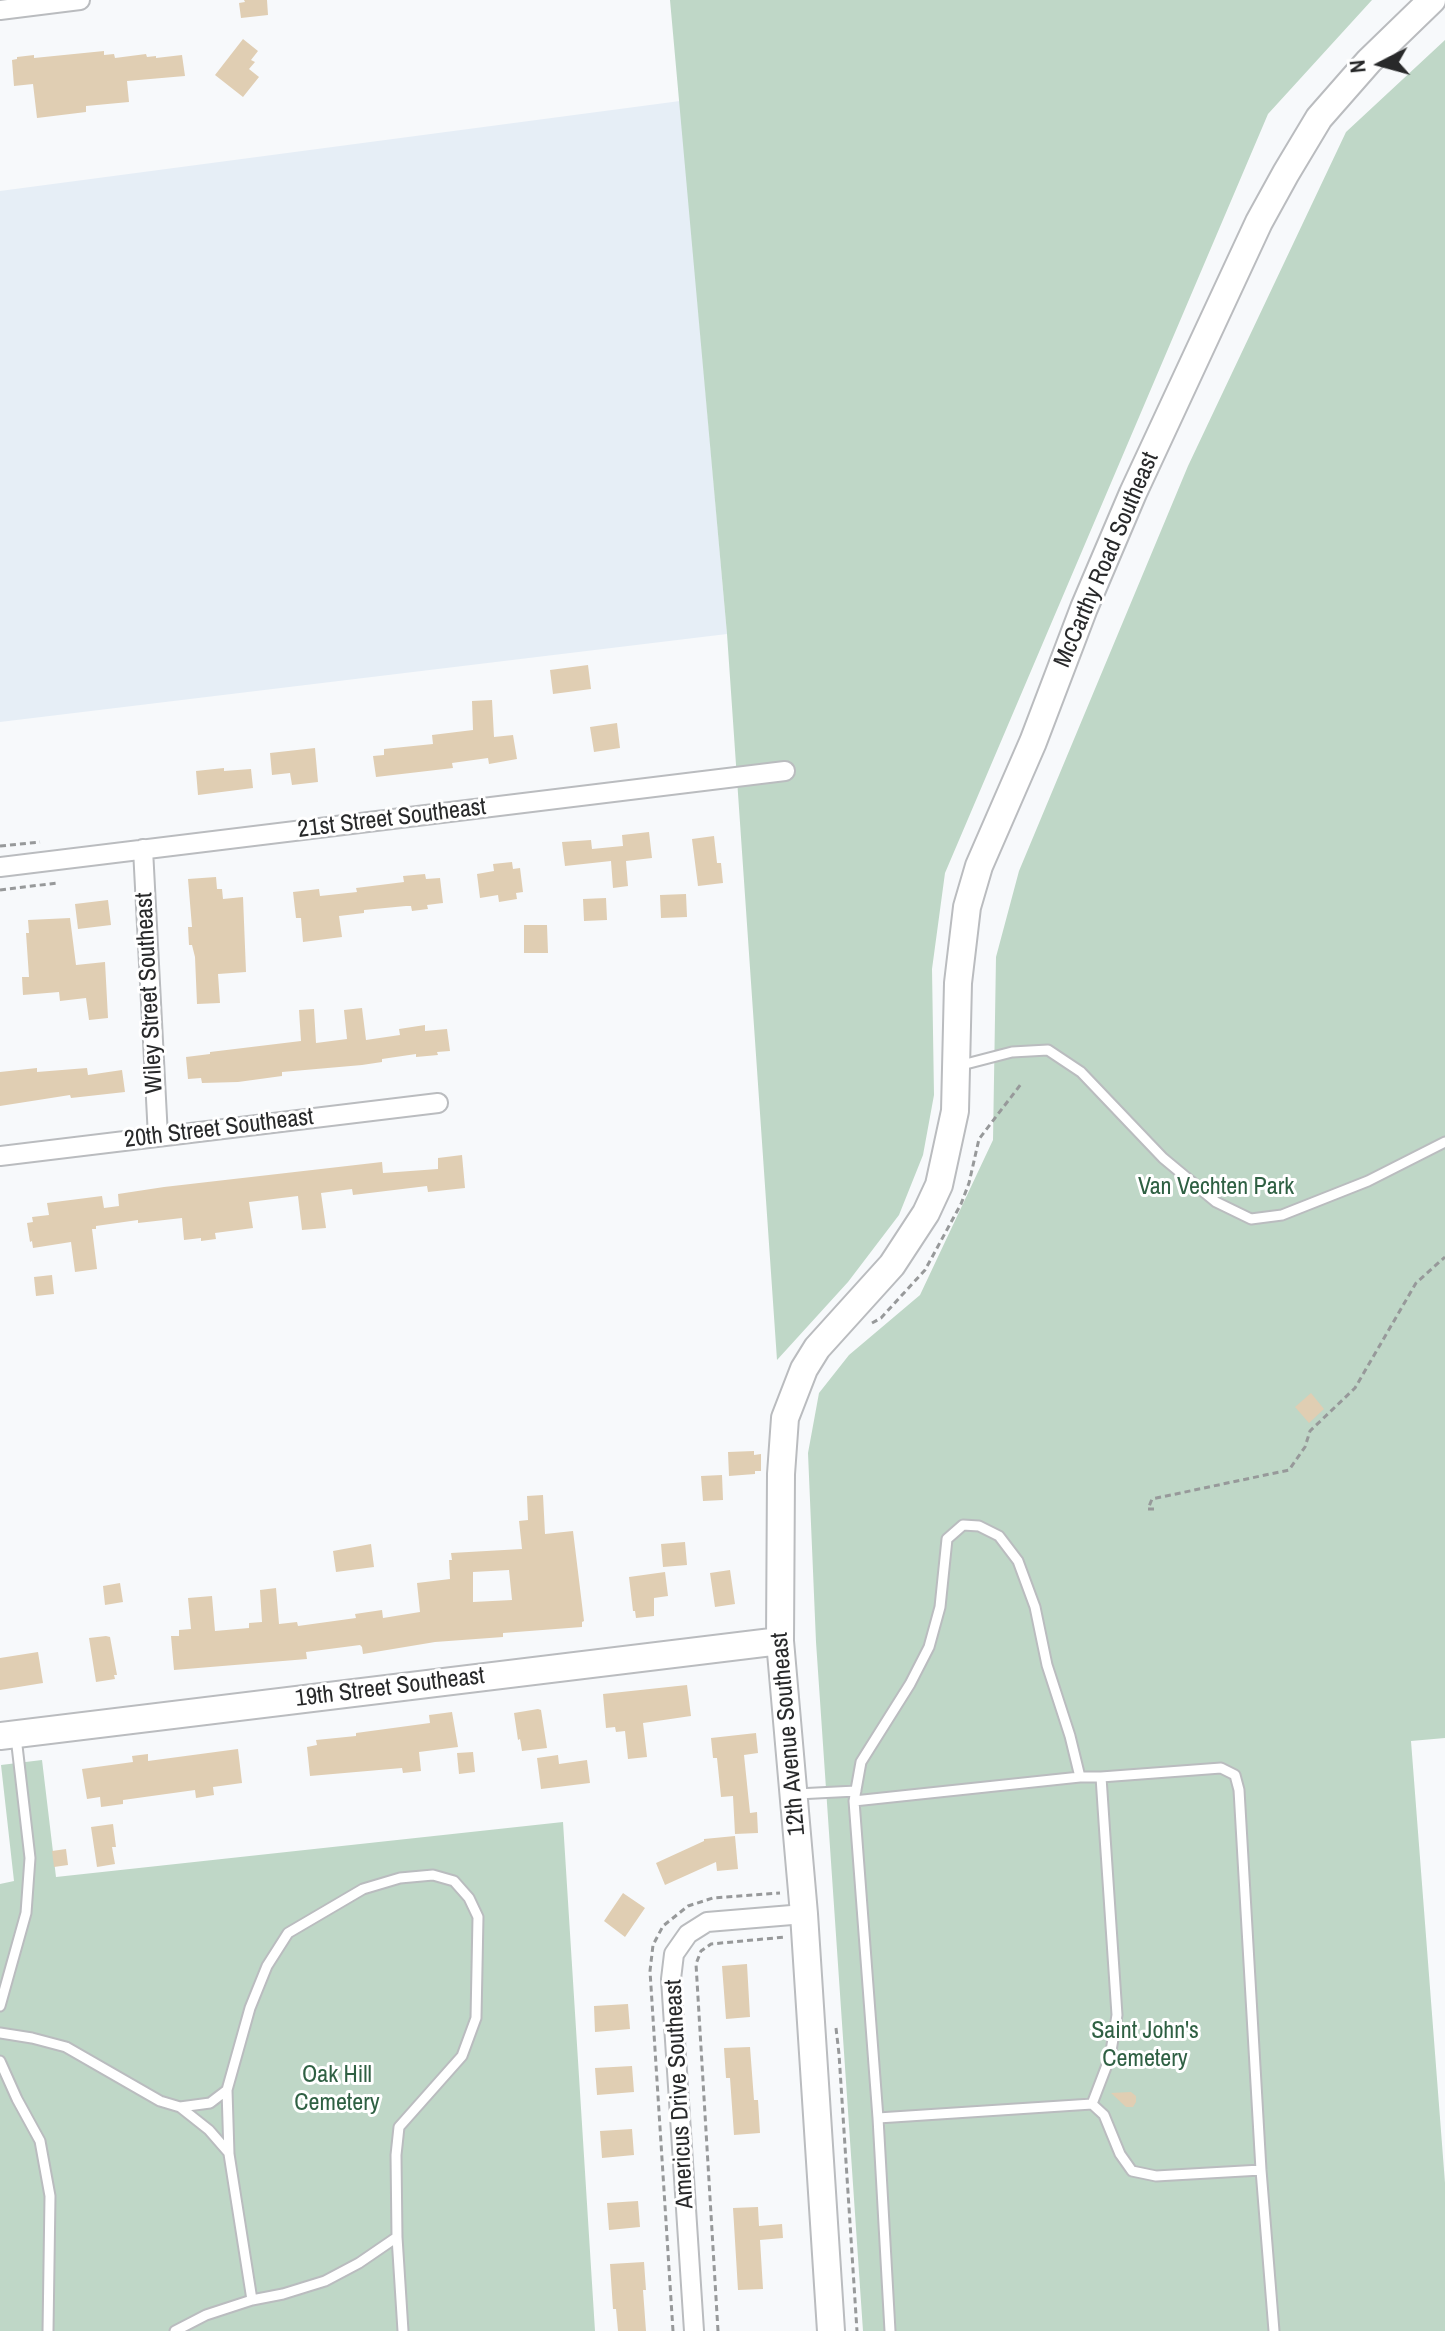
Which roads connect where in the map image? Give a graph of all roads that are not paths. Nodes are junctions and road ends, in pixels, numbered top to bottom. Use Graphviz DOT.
graph roads {
  1 [pos="80,0"];
  2 [pos="1432,0"];
  3 [pos="0,10"];
  4 [pos="785,771"];
  5 [pos="143,849"];
  6 [pos="0,867"];
  7 [pos="958,1066"];
  8 [pos="438,1103"];
  9 [pos="158,1137"];
  10 [pos="1445,1142"];
  11 [pos="0,1156"];
  12 [pos="939,1185"];
  13 [pos="780,1641"];
  14 [pos="8,1735"];
  15 [pos="1080,1777"];
  16 [pos="1101,1777"];
  17 [pos="793,1795"];
  18 [pos="855,1796"];
  19 [pos="804,1914"];
  20 [pos="0,2006"];
  21 [pos="0,2033"];
  22 [pos="0,2061"];
  23 [pos="227,2090"];
  24 [pos="1092,2104"];
  25 [pos="180,2107"];
  26 [pos="878,2118"];
  27 [pos="229,2154"];
  28 [pos="1261,2170"];
  29 [pos="397,2237"];
  30 [pos="252,2300"];
  31 [pos="48,2331"];
  32 [pos="175,2331"];
  33 [pos="403,2331"];
  34 [pos="694,2331"];
  35 [pos="831,2331"];
  36 [pos="890,2331"];
  37 [pos="1274,2331"];
  1 -- 3 [label="street"];
  2 -- 7 [label="street, McCarthy Road Southeast"];
  4 -- 5 [label="street, 21st Street Southeast"];
  5 -- 6 [label="street, 21st Street Southeast"];
  5 -- 9 [label="street, Wiley Street Southeast"];
  7 -- 10 [label="lane"];
  7 -- 12 [label="street, McCarthy Road Southeast"];
  8 -- 9 [label="street, 20th Street Southeast"];
  9 -- 11 [label="street, 20th Street Southeast"];
  12 -- 13 [label="street, 12th Avenue Southeast"];
  13 -- 14 [label="street, 19th Street Southeast"];
  13 -- 17 [label="street, 12th Avenue Southeast"];
  14 -- 20 [label="lane"];
  15 -- 16 [label="lane"];
  15 -- 18 [label="lane"];
  15 -- 18 [label="lane"];
  16 -- 24 [label="lane"];
  16 -- 28 [label="lane"];
  17 -- 18 [label="lane"];
  17 -- 19 [label="street, 12th Avenue Southeast"];
  18 -- 26 [label="lane"];
  19 -- 34 [label="street, Americus Drive Southeast"];
  19 -- 35 [label="street, 12th Avenue Southeast"];
  21 -- 25 [label="lane"];
  22 -- 31 [label="lane"];
  23 -- 25 [label="lane"];
  23 -- 27 [label="lane"];
  23 -- 29 [label="lane"];
  24 -- 26 [label="lane"];
  24 -- 28 [label="lane"];
  25 -- 27 [label="lane"];
  26 -- 36 [label="lane"];
  27 -- 30 [label="lane"];
  28 -- 37 [label="lane"];
  29 -- 30 [label="lane"];
  29 -- 33 [label="lane"];
  30 -- 32 [label="lane"];
}
